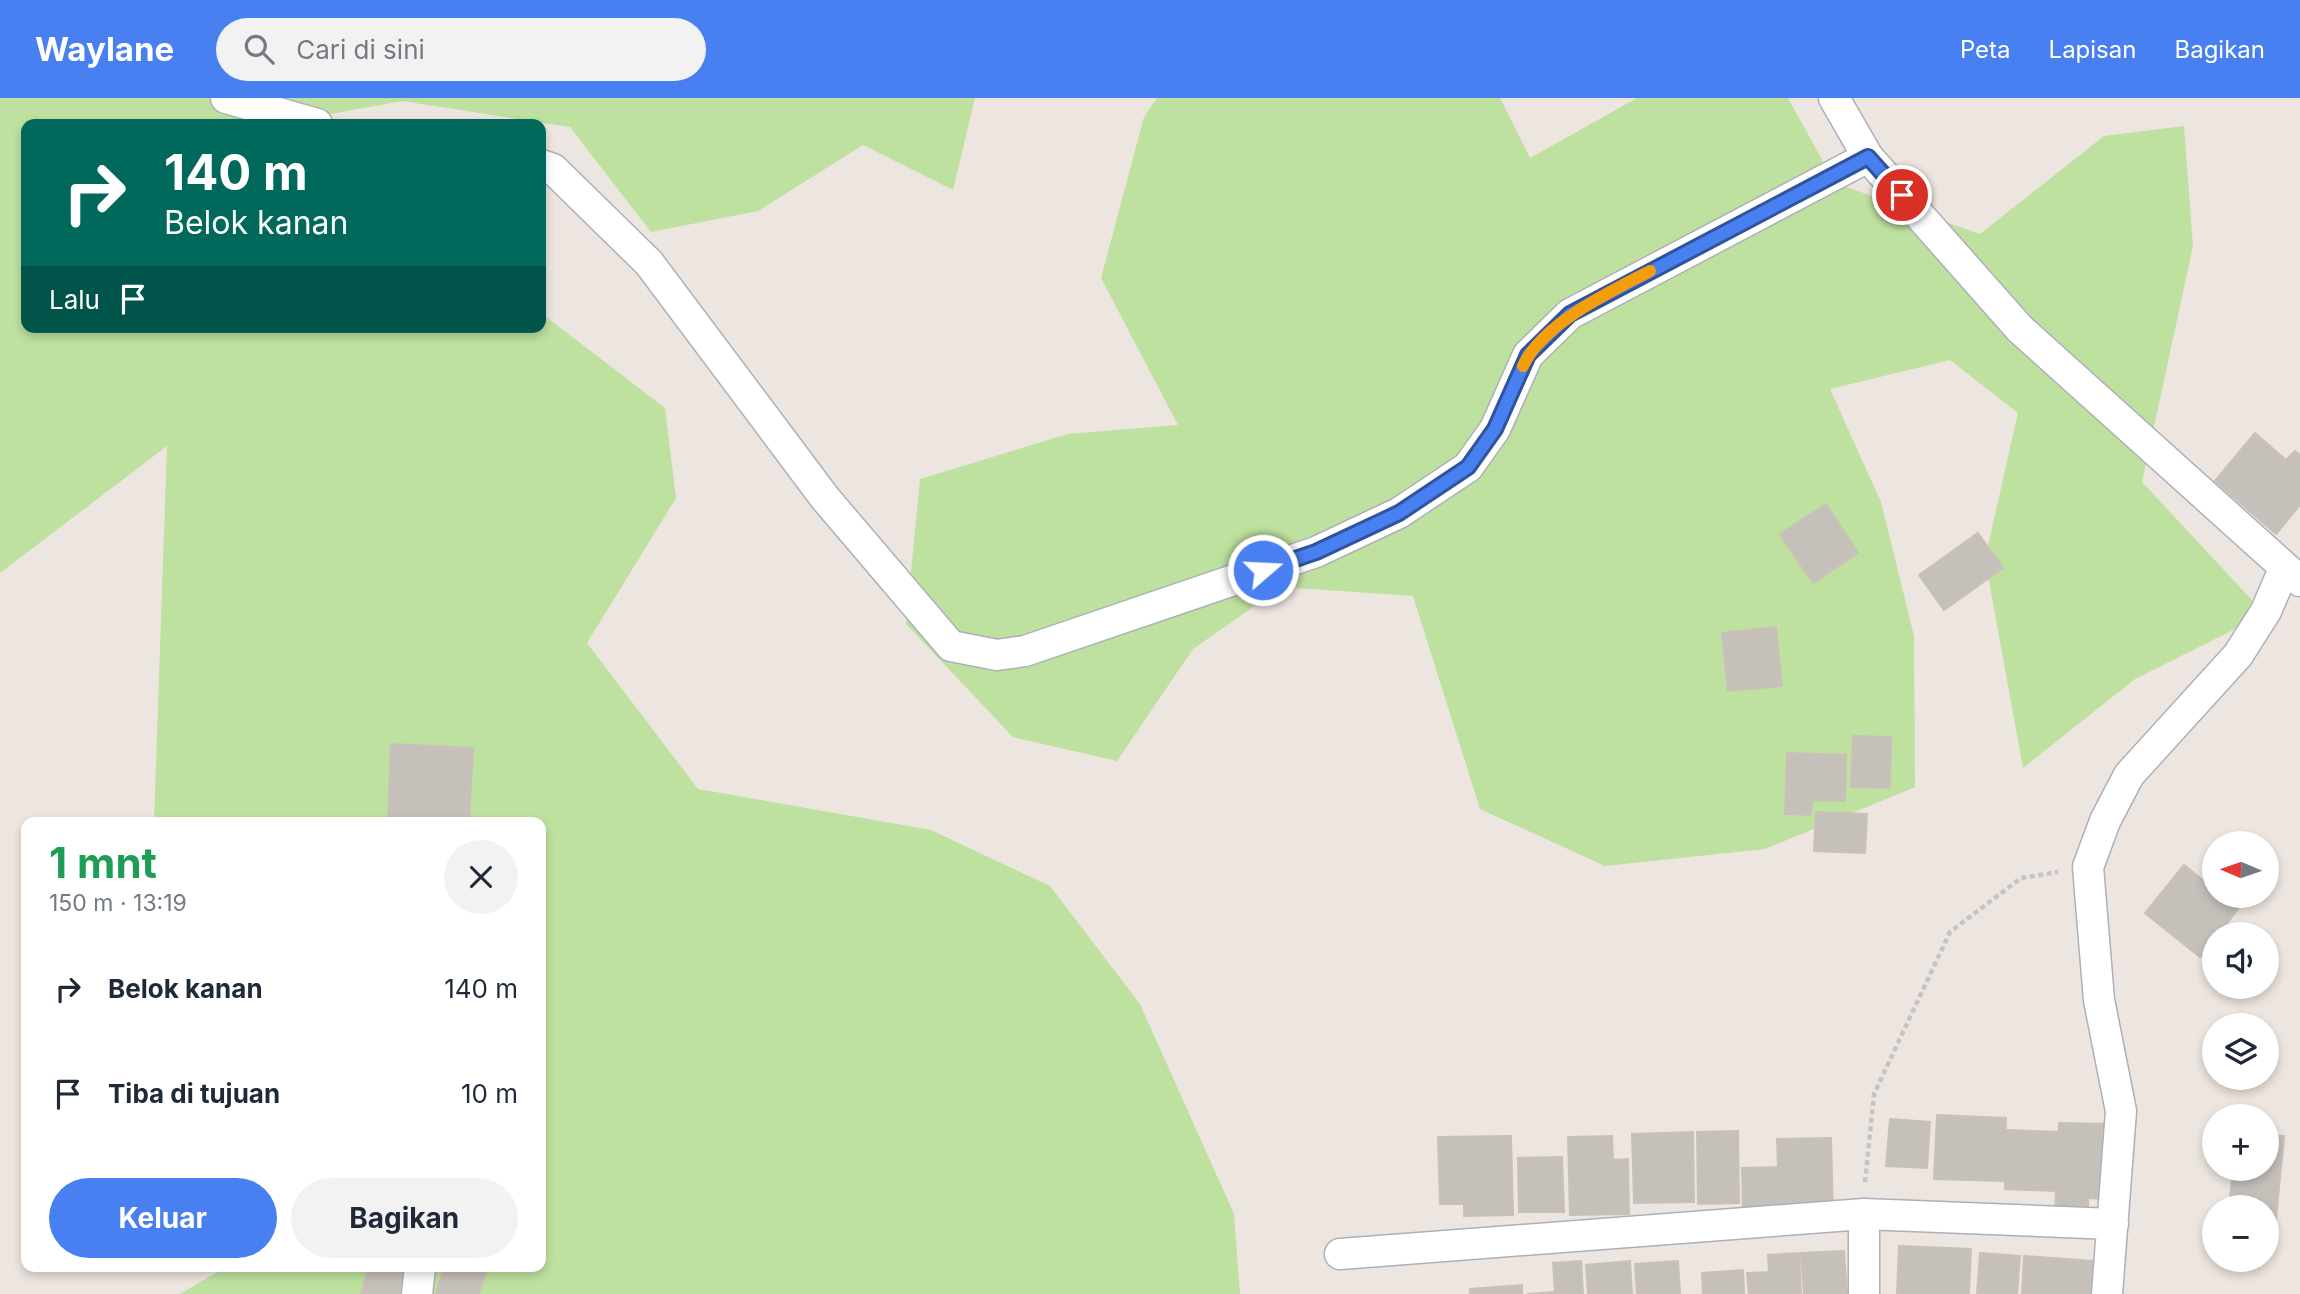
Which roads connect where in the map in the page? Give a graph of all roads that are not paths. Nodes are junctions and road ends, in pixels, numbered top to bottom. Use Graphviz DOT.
graph roads {
  1 [pos="226,98"];
  2 [pos="1834,98"];
  3 [pos="300,119"];
  4 [pos="1868,157"];
  5 [pos="546,167"];
  6 [pos="2292,575"];
  7 [pos="1864,1214"];
  8 [pos="2113,1224"];
  9 [pos="1340,1254"];
  10 [pos="419,1272"];
  11 [pos="417,1294"];
  12 [pos="1864,1294"];
  13 [pos="2107,1294"];
  1 -- 3 [label="street"];
  2 -- 4 [label="street"];
  4 -- 5 [label="street"];
  4 -- 6 [label="street"];
  6 -- 8 [label="street"];
  7 -- 8 [label="street"];
  7 -- 9 [label="street"];
  7 -- 12 [label="street"];
  8 -- 13 [label="street"];
  10 -- 11 [label="street"];
}
